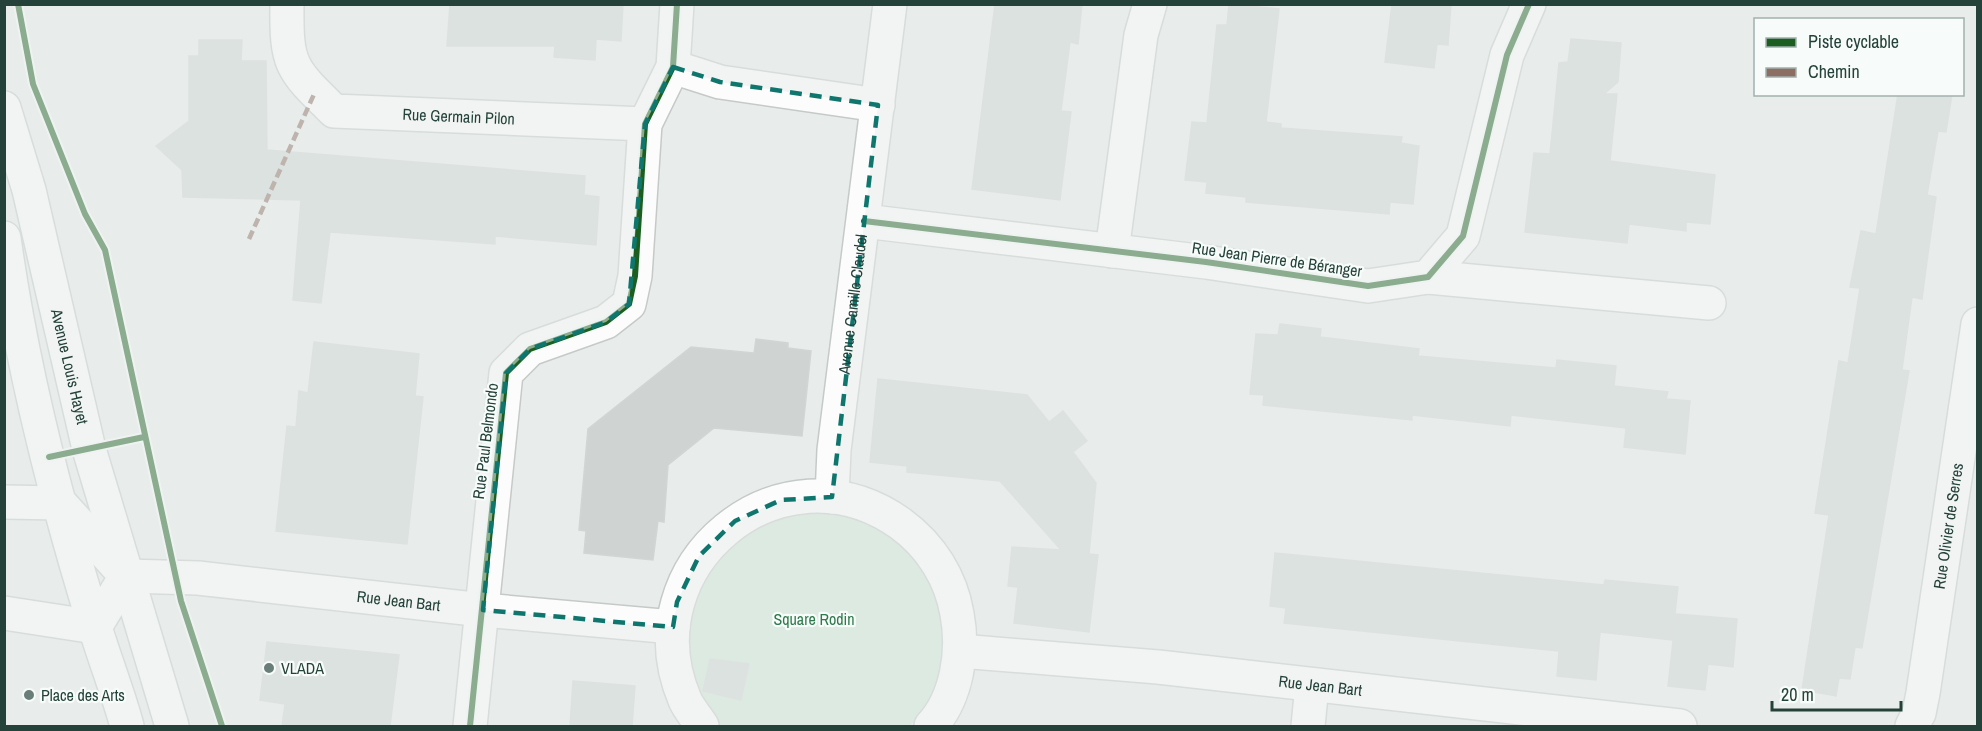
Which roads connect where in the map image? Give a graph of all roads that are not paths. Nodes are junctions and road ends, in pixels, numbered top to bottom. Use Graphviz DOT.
graph roads {
  1 [pos="286,4"];
  2 [pos="677,4"];
  3 [pos="890,4"];
  4 [pos="1150,4"];
  5 [pos="1529,4"];
  6 [pos="673,67"];
  7 [pos="878,105"];
  8 [pos="4,108"];
  9 [pos="645,124"];
  10 [pos="864,221"];
  11 [pos="4,238"];
  12 [pos="1112,251"];
  13 [pos="1428,277"];
  14 [pos="1709,303"];
  15 [pos="1977,324"];
  16 [pos="832,497"];
  17 [pos="4,502"];
  18 [pos="60,503"];
  19 [pos="126,576"];
  20 [pos="483,610"];
  21 [pos="4,613"];
  22 [pos="95,627"];
  23 [pos="673,627"];
  24 [pos="960,651"];
  25 [pos="1312,685"];
  26 [pos="127,726"];
  27 [pos="172,726"];
  28 [pos="470,726"];
  29 [pos="702,726"];
  30 [pos="931,726"];
  31 [pos="1308,726"];
  32 [pos="1680,726"];
  33 [pos="1912,726"];
  1 -- 9 [label="street, Rue Germain Pilon"];
  2 -- 6 [label="street"];
  3 -- 7 [label="street, Avenue Camille Claudel"];
  4 -- 12 [label="street"];
  5 -- 13 [label="street"];
  6 -- 7 [label="street"];
  6 -- 9 [label="street"];
  7 -- 10 [label="street, Avenue Camille Claudel"];
  8 -- 19 [label="street, Avenue Louis Hayet"];
  9 -- 20 [label="street, Rue Paul Belmondo"];
  10 -- 12 [label="street, Rue Jean Pierre de Béranger"];
  10 -- 16 [label="street, Avenue Camille Claudel"];
  11 -- 18 [label="street"];
  12 -- 13 [label="street, Rue Jean Pierre de Béranger"];
  13 -- 14 [label="street, Rue Jean Pierre de Béranger"];
  15 -- 33 [label="street, Rue Olivier de Serres"];
  16 -- 23 [label="street"];
  16 -- 24 [label="street"];
  17 -- 18 [label="street"];
  18 -- 19 [label="street"];
  18 -- 22 [label="street"];
  19 -- 20 [label="street, Rue Jean Bart"];
  19 -- 22 [label="street"];
  19 -- 27 [label="street, Avenue Louis Hayet"];
  20 -- 23 [label="street, Rue Jean Bart"];
  20 -- 28 [label="street, Rue Paul Belmondo"];
  21 -- 22 [label="street"];
  22 -- 26 [label="street"];
  23 -- 29 [label="street"];
  24 -- 25 [label="street, Rue Jean Bart"];
  24 -- 30 [label="street"];
  25 -- 31 [label="street"];
  25 -- 32 [label="street, Rue Jean Bart"];
}
